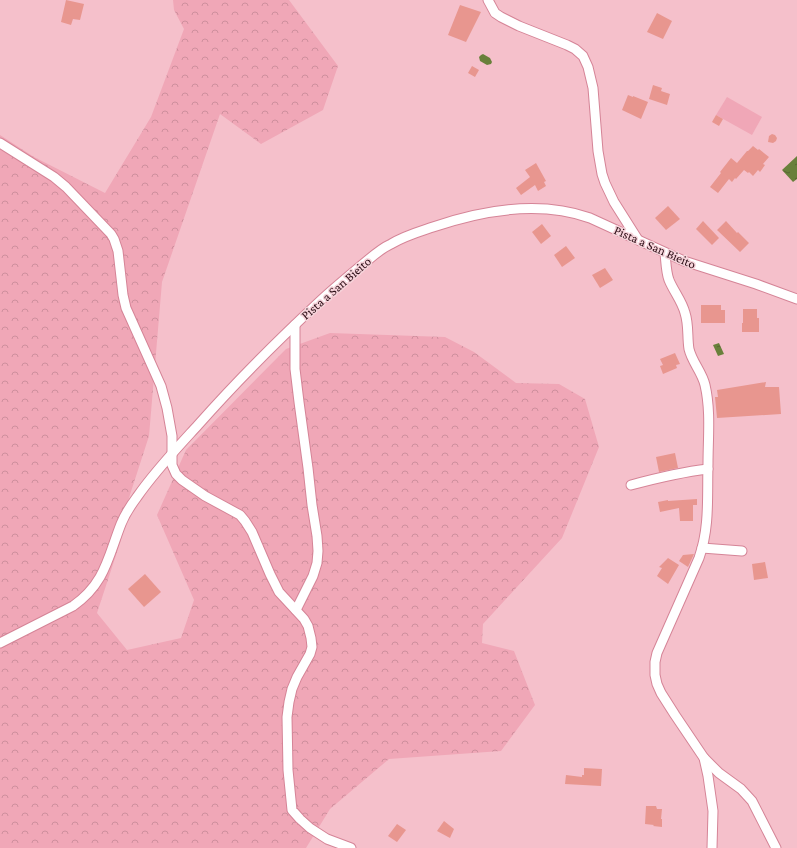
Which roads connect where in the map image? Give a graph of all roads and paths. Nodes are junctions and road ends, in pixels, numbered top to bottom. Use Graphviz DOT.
graph roads {
  1 [pos="488,0"];
  2 [pos="0,143"];
  3 [pos="638,240"];
  4 [pos="665,253"];
  5 [pos="797,299"];
  6 [pos="295,325"];
  7 [pos="171,454"];
  8 [pos="708,469"];
  9 [pos="631,484"];
  10 [pos="702,548"];
  11 [pos="742,551"];
  12 [pos="296,610"];
  13 [pos="0,643"];
  14 [pos="704,758"];
  15 [pos="351,848"];
  16 [pos="712,848"];
  17 [pos="776,848"];
  1 -- 3 [label="street"];
  2 -- 7 [label="street"];
  3 -- 4 [label="street, Pista a San Bieito"];
  3 -- 6 [label="street, Pista a San Bieito"];
  4 -- 5 [label="street, Pista a San Bieito"];
  4 -- 8 [label="street"];
  6 -- 7 [label="street, Pista a San Bieito"];
  6 -- 12 [label="street"];
  7 -- 12 [label="street"];
  7 -- 13 [label="street, Pista a San Bieito"];
  8 -- 9 [label="street"];
  8 -- 10 [label="street"];
  10 -- 11 [label="street"];
  10 -- 14 [label="street"];
  12 -- 15 [label="street"];
  14 -- 16 [label="street"];
  14 -- 17 [label="street"];
}
